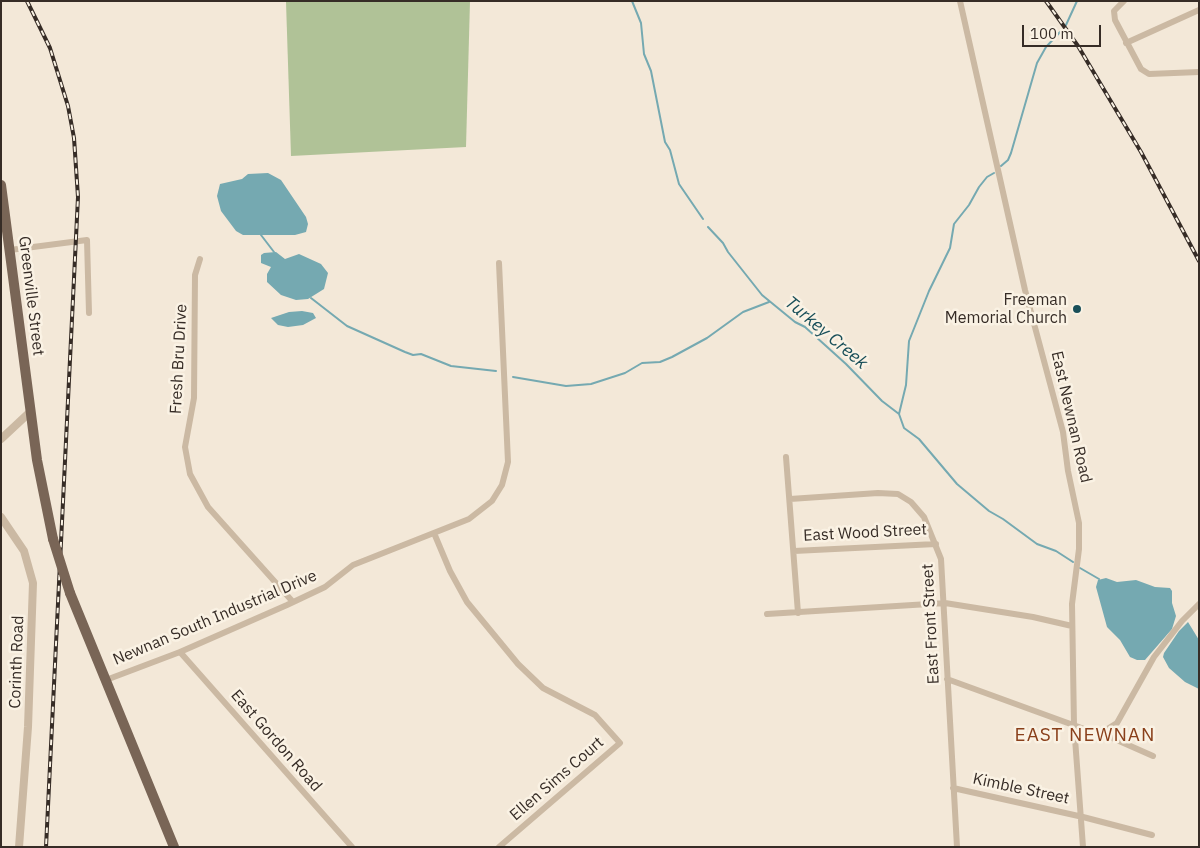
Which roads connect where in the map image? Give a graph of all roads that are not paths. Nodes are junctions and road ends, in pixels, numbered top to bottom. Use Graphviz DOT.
graph roads {
  1 [pos="960,1"];
  2 [pos="1124,1"];
  3 [pos="1199,10"];
  4 [pos="1126,43"];
  5 [pos="1199,72"];
  6 [pos="1,184"];
  7 [pos="10,250"];
  8 [pos="200,260"];
  9 [pos="499,263"];
  10 [pos="89,313"];
  11 [pos="30,412"];
  12 [pos="1,439"];
  13 [pos="786,457"];
  14 [pos="790,499"];
  15 [pos="1,517"];
  16 [pos="434,533"];
  17 [pos="936,544"];
  18 [pos="794,551"];
  19 [pos="293,602"];
  20 [pos="945,602"];
  21 [pos="1199,604"];
  22 [pos="798,613"];
  23 [pos="767,614"];
  24 [pos="1072,626"];
  25 [pos="180,652"];
  26 [pos="947,679"];
  27 [pos="106,680"];
  28 [pos="1074,725"];
  29 [pos="1101,732"];
  30 [pos="1153,756"];
  31 [pos="953,788"];
  32 [pos="1082,817"];
  33 [pos="1152,835"];
  34 [pos="19,847"];
  35 [pos="174,847"];
  36 [pos="352,847"];
  37 [pos="499,847"];
  38 [pos="957,847"];
  39 [pos="1083,847"];
  1 -- 24 [label="street, East Newnan Road"];
  2 -- 4 [label="street"];
  3 -- 4 [label="street"];
  4 -- 5 [label="street"];
  6 -- 7 [label="main road, Greenville Street"];
  7 -- 10 [label="street"];
  7 -- 11 [label="main road, Greenville Street"];
  8 -- 19 [label="street, Fresh Bru Drive"];
  9 -- 16 [label="street, Newnan South Industrial Drive"];
  11 -- 12 [label="street"];
  11 -- 27 [label="main road, Greenville Street, bridge"];
  13 -- 14 [label="street"];
  14 -- 17 [label="street, East Front Street"];
  14 -- 18 [label="street"];
  15 -- 34 [label="street, Corinth Road"];
  16 -- 19 [label="street, Newnan South Industrial Drive"];
  16 -- 37 [label="street, Ellen Sims Court"];
  17 -- 18 [label="street, East Wood Street"];
  17 -- 20 [label="street, East Front Street"];
  18 -- 22 [label="street"];
  19 -- 25 [label="street, Newnan South Industrial Drive"];
  20 -- 22 [label="street"];
  20 -- 24 [label="street"];
  20 -- 26 [label="street, East Front Street"];
  21 -- 29 [label="street"];
  22 -- 23 [label="street"];
  24 -- 28 [label="street, East Newnan Road"];
  25 -- 27 [label="street, Newnan South Industrial Drive"];
  25 -- 36 [label="street, East Gordon Road"];
  26 -- 28 [label="street"];
  26 -- 31 [label="street, East Front Street"];
  27 -- 35 [label="main road, Greenville Street"];
  28 -- 29 [label="street"];
  28 -- 32 [label="street, East Newnan Road"];
  29 -- 30 [label="street"];
  31 -- 32 [label="street, Kimble Street"];
  31 -- 38 [label="street, East Front Street"];
  32 -- 33 [label="street, Kimble Street"];
  32 -- 39 [label="street, East Newnan Road"];
}
